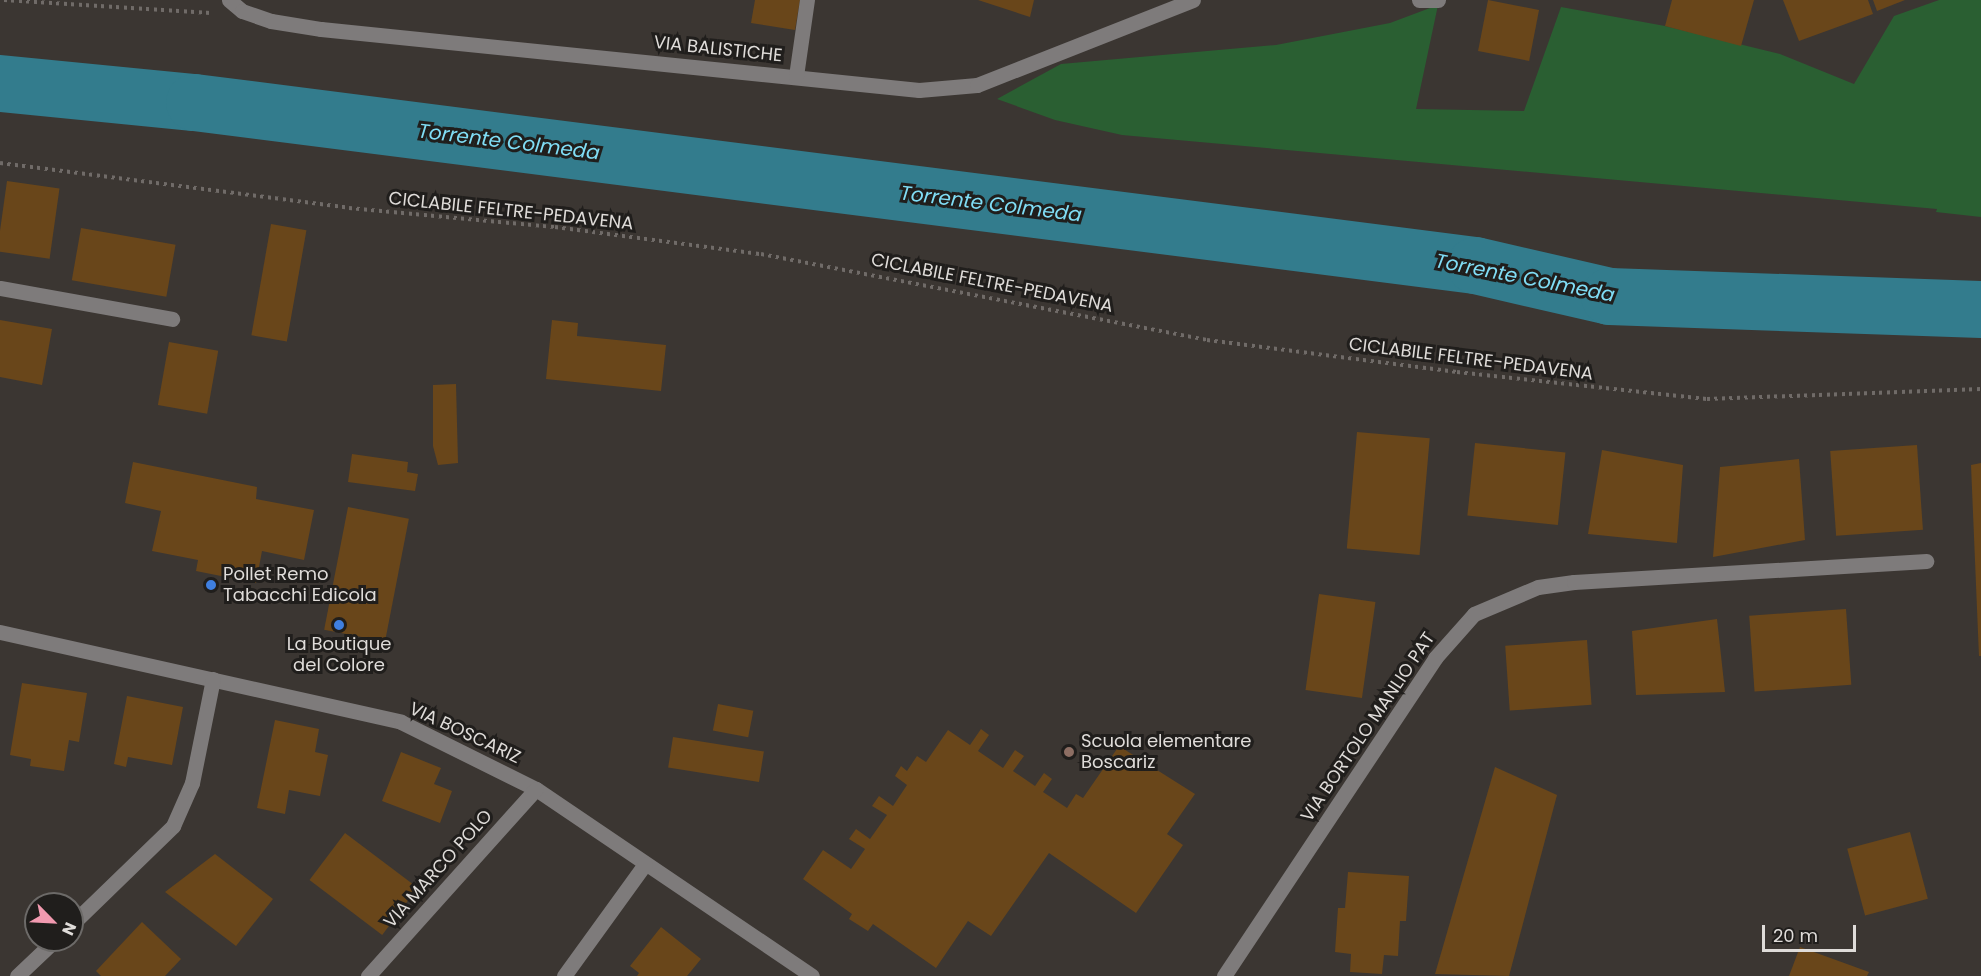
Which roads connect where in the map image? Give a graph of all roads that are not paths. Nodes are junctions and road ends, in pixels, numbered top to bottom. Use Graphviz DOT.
graph roads {
  1 [pos="229,0"];
  2 [pos="807,0"];
  3 [pos="1193,0"];
  4 [pos="1419,0"];
  5 [pos="1438,0"];
  6 [pos="796,76"];
  7 [pos="0,288"];
  8 [pos="172,319"];
  9 [pos="1926,561"];
  10 [pos="0,633"];
  11 [pos="213,679"];
  12 [pos="536,789"];
  13 [pos="645,864"];
  14 [pos="84,912"];
  15 [pos="42,952"];
  16 [pos="17,976"];
  17 [pos="368,976"];
  18 [pos="564,976"];
  19 [pos="812,976"];
  20 [pos="1224,976"];
  1 -- 6 [label="street, VIA BALISTICHE"];
  2 -- 6 [label="street"];
  3 -- 6 [label="street, VIA BALISTICHE"];
  4 -- 5 [label="street"];
  7 -- 8 [label="street"];
  9 -- 20 [label="street, VIA BORTOLO MANLIO PAT"];
  10 -- 11 [label="street, VIA BOSCARIZ"];
  11 -- 12 [label="street, VIA BOSCARIZ"];
  11 -- 14 [label="street"];
  12 -- 13 [label="street, VIA BOSCARIZ"];
  12 -- 17 [label="street, VIA MARCO POLO"];
  13 -- 18 [label="street"];
  13 -- 19 [label="street, VIA BOSCARIZ"];
  15 -- 16 [label="street"];
}
